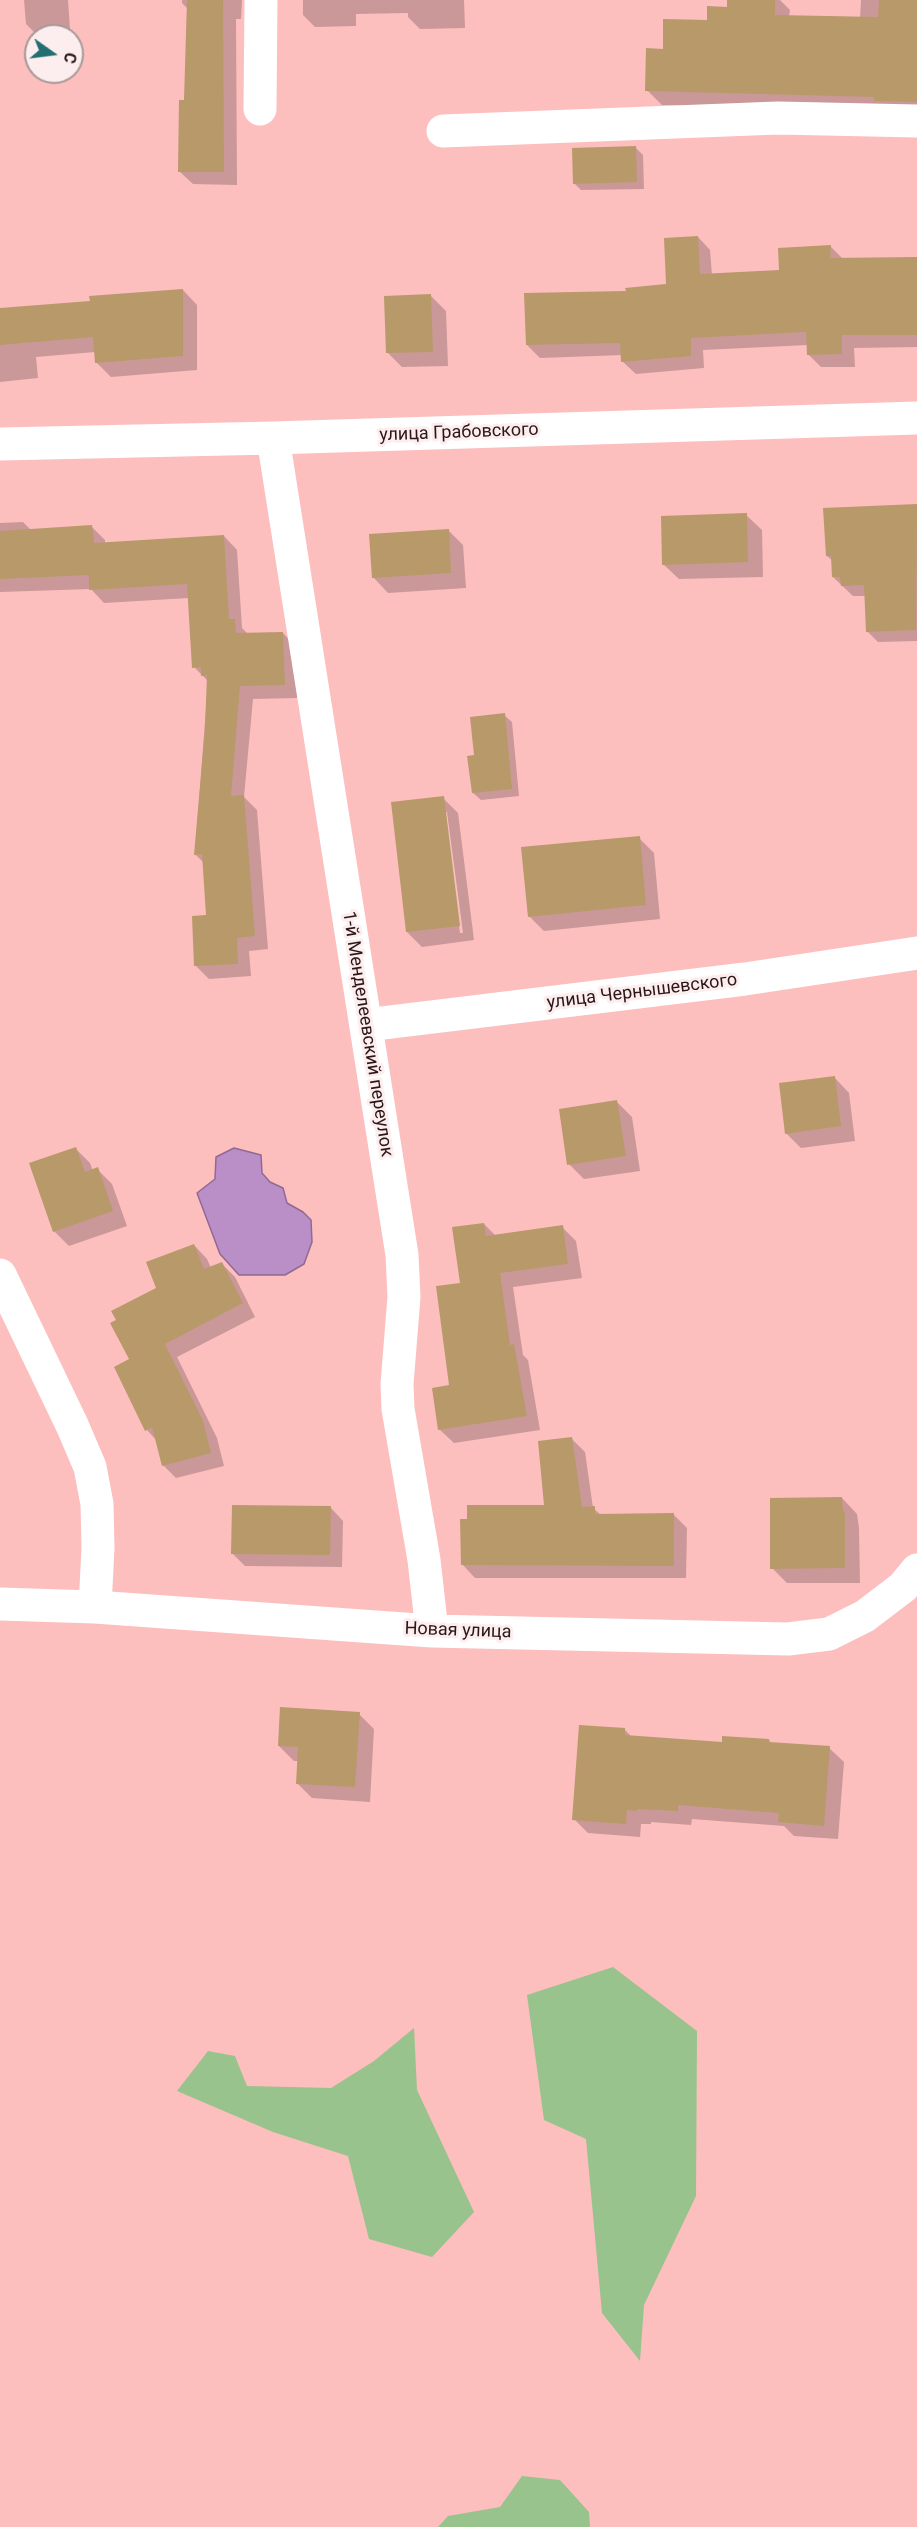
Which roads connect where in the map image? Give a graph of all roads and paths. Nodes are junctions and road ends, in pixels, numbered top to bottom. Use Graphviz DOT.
graph roads {
  1 [pos="261,0"];
  2 [pos="260,109"];
  3 [pos="917,121"];
  4 [pos="443,131"];
  5 [pos="917,418"];
  6 [pos="273,438"];
  7 [pos="0,444"];
  8 [pos="917,953"];
  9 [pos="366,1025"];
  10 [pos="0,1275"];
  11 [pos="910,1578"];
  12 [pos="0,1604"];
  13 [pos="95,1608"];
  14 [pos="432,1631"];
  1 -- 2 [label="street"];
  3 -- 4 [label="street"];
  5 -- 6 [label="street, улица Грабовского"];
  6 -- 7 [label="street, улица Грабовского"];
  6 -- 9 [label="street, 1-й Менделеевский переулок"];
  8 -- 9 [label="street, улица Чернышевского"];
  9 -- 14 [label="street, 1-й Менделеевский переулок"];
  10 -- 13 [label="street"];
  11 -- 14 [label="street, Новая улица"];
  12 -- 13 [label="street, Новая улица"];
  13 -- 14 [label="street, Новая улица"];
}
